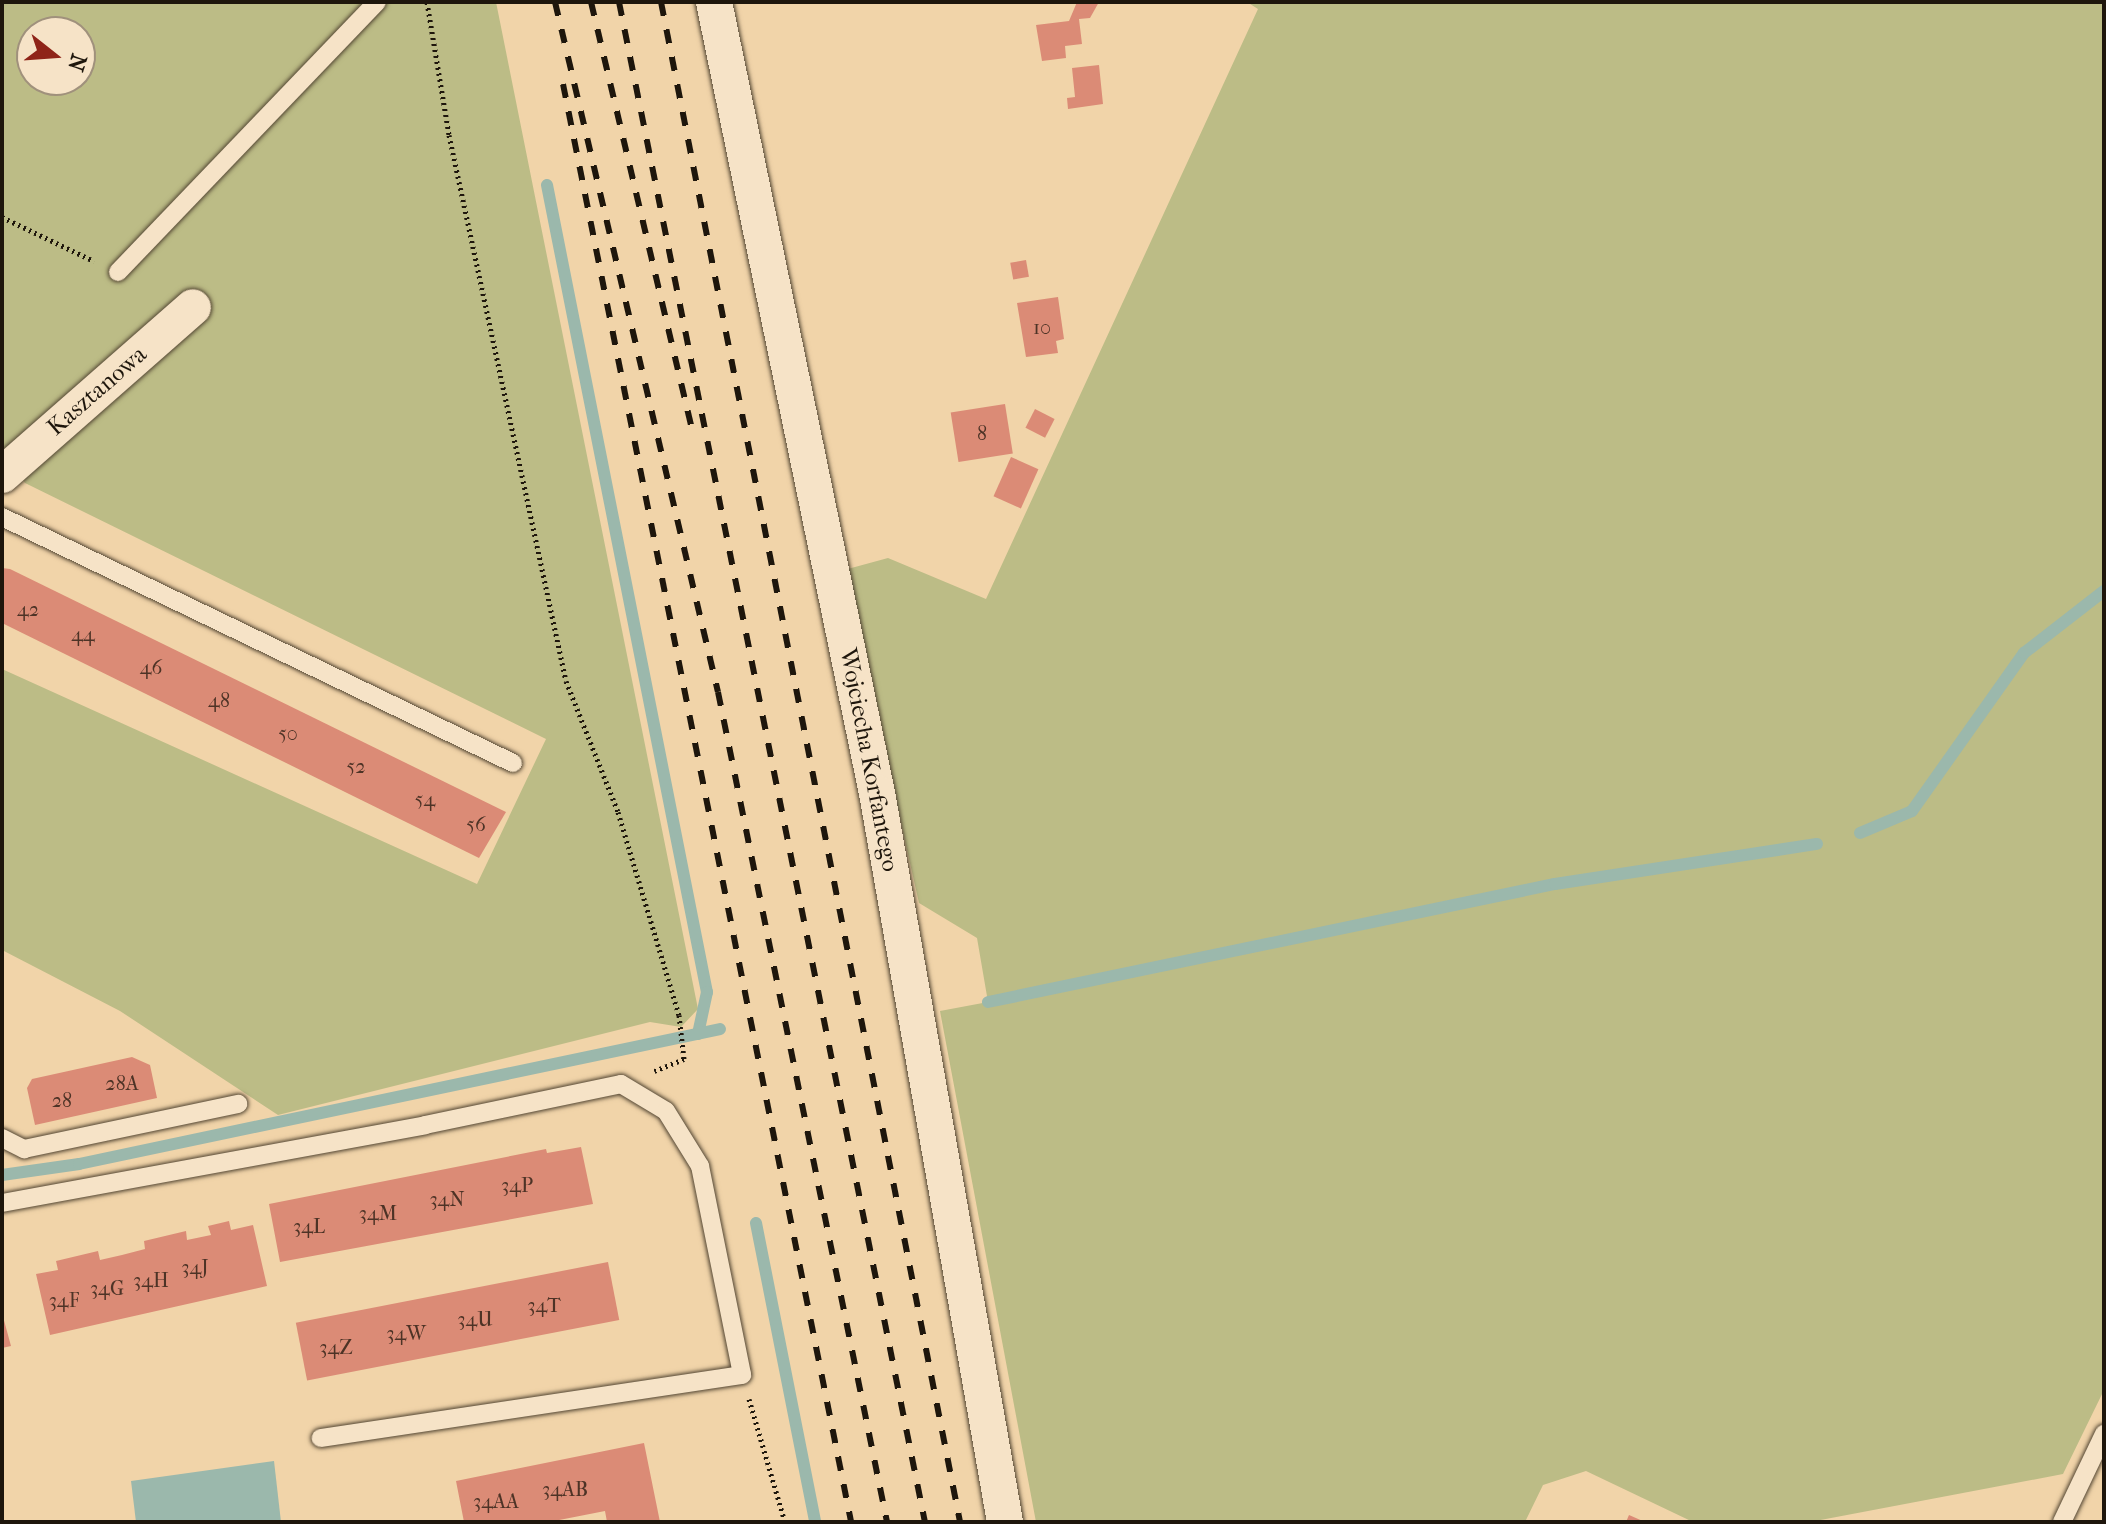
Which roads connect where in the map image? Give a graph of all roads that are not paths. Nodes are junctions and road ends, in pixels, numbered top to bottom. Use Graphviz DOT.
graph roads {
  1 [pos="377,2"];
  2 [pos="714,2"];
  3 [pos="118,272"];
  4 [pos="193,307"];
  5 [pos="2,475"];
  6 [pos="2,517"];
  7 [pos="513,763"];
  8 [pos="238,1104"];
  9 [pos="2,1138"];
  10 [pos="2,1203"];
  11 [pos="2104,1434"];
  12 [pos="321,1438"];
  13 [pos="1005,1522"];
  14 [pos="2062,1522"];
  1 -- 3 [label="lane"];
  2 -- 13 [label="street, Wojciecha Korfantego"];
  4 -- 5 [label="street, Kasztanowa"];
  6 -- 7 [label="lane"];
  8 -- 9 [label="lane"];
  10 -- 12 [label="lane"];
  11 -- 14 [label="lane"];
}
